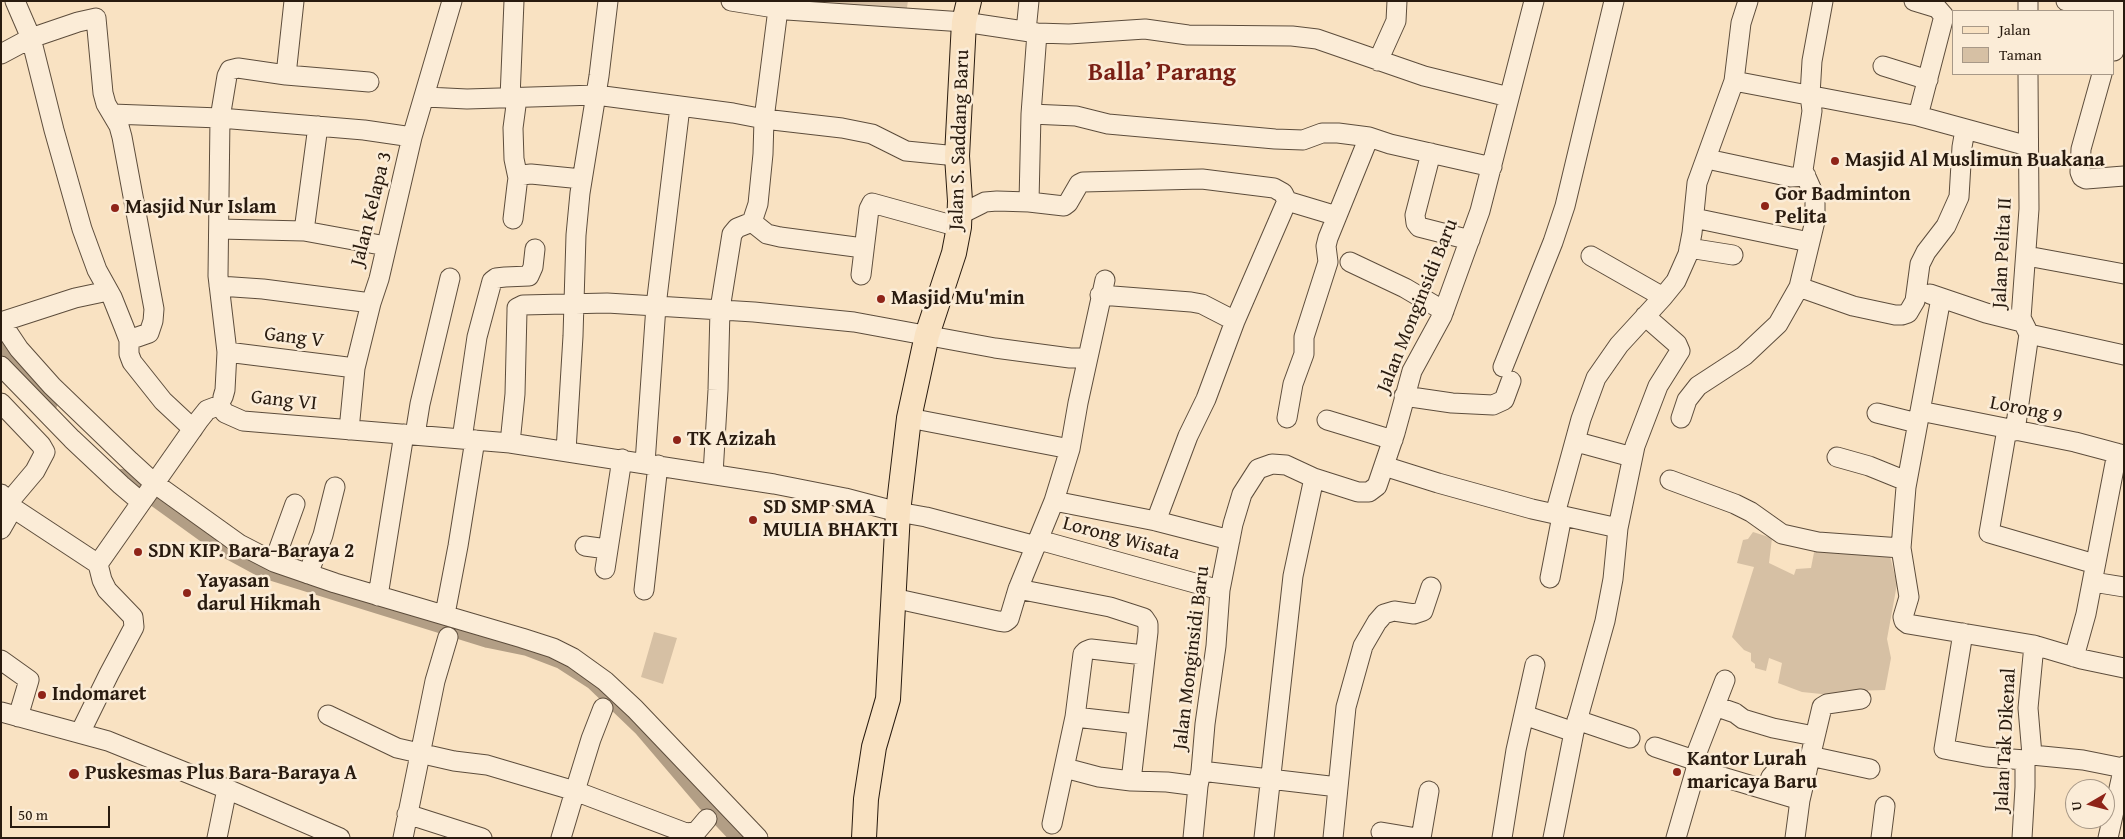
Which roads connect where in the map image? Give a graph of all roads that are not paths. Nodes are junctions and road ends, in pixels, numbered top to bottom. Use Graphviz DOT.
graph roads {
  1 [pos="15,1"];
  2 [pos="294,1"];
  3 [pos="452,1"];
  4 [pos="514,1"];
  5 [pos="608,1"];
  6 [pos="731,1"];
  7 [pos="1029,1"];
  8 [pos="1397,1"];
  9 [pos="1534,1"];
  10 [pos="1614,1"];
  11 [pos="1748,1"];
  12 [pos="1823,1"];
  13 [pos="1914,1"];
  14 [pos="2066,1"];
  15 [pos="778,9"];
  16 [pos="2120,10"];
  17 [pos="966,12"];
  18 [pos="1031,32"];
  19 [pos="31,38"];
  20 [pos="2115,44"];
  21 [pos="1,54"];
  22 [pos="1378,61"];
  23 [pos="1883,66"];
  24 [pos="2028,75"];
  25 [pos="2102,75"];
  26 [pos="286,76"];
  27 [pos="1928,80"];
  28 [pos="368,82"];
  29 [pos="1734,82"];
  30 [pos="596,95"];
  31 [pos="1810,95"];
  32 [pos="426,96"];
  33 [pos="1509,97"];
  34 [pos="513,98"];
  35 [pos="680,107"];
  36 [pos="112,114"];
  37 [pos="1031,114"];
  38 [pos="1918,116"];
  39 [pos="220,118"];
  40 [pos="764,119"];
  41 [pos="318,126"];
  42 [pos="1965,130"];
  43 [pos="412,137"];
  44 [pos="1369,137"];
  45 [pos="2028,146"];
  46 [pos="1432,153"];
  47 [pos="957,156"];
  48 [pos="1707,159"];
  49 [pos="1492,167"];
  50 [pos="1806,176"];
  51 [pos="2124,176"];
  52 [pos="518,178"];
  53 [pos="582,180"];
  54 [pos="1287,201"];
  55 [pos="1029,202"];
  56 [pos="1337,216"];
  57 [pos="513,218"];
  58 [pos="1694,218"];
  59 [pos="960,220"];
  60 [pos="752,222"];
  61 [pos="219,229"];
  62 [pos="304,231"];
  63 [pos="1470,240"];
  64 [pos="1809,242"];
  65 [pos="386,246"];
  66 [pos="863,248"];
  67 [pos="1689,248"];
  68 [pos="535,249"];
  69 [pos="1733,255"];
  70 [pos="1591,256"];
  71 [pos="2027,256"];
  72 [pos="1350,262"];
  73 [pos="2124,274"];
  74 [pos="861,275"];
  75 [pos="450,278"];
  76 [pos="219,286"];
  77 [pos="1799,287"];
  78 [pos="1915,288"];
  79 [pos="108,291"];
  80 [pos="1663,297"];
  81 [pos="1942,298"];
  82 [pos="371,303"];
  83 [pos="574,304"];
  84 [pos="656,306"];
  85 [pos="720,309"];
  86 [pos="1444,311"];
  87 [pos="1645,316"];
  88 [pos="1235,321"];
  89 [pos="1,322"];
  90 [pos="2026,328"];
  91 [pos="927,334"];
  92 [pos="129,340"];
  93 [pos="227,352"];
  94 [pos="2124,354"];
  95 [pos="1087,358"];
  96 [pos="1,366"];
  97 [pos="356,368"];
  98 [pos="1404,396"];
  99 [pos="222,401"];
  100 [pos="1,403"];
  101 [pos="1877,413"];
  102 [pos="1919,417"];
  103 [pos="909,418"];
  104 [pos="1288,418"];
  105 [pos="1681,418"];
  106 [pos="1327,420"];
  107 [pos="194,429"];
  108 [pos="349,430"];
  109 [pos="2011,430"];
  110 [pos="410,435"];
  111 [pos="468,439"];
  112 [pos="1393,440"];
  113 [pos="1577,442"];
  114 [pos="510,443"];
  115 [pos="1070,449"];
  116 [pos="566,451"];
  117 [pos="2120,454"];
  118 [pos="1632,457"];
  119 [pos="1837,457"];
  120 [pos="622,459"];
  121 [pos="651,464"];
  122 [pos="1384,466"];
  123 [pos="713,474"];
  124 [pos="1314,478"];
  125 [pos="1670,480"];
  126 [pos="1906,481"];
  127 [pos="335,487"];
  128 [pos="148,492"];
  129 [pos="8,501"];
  130 [pos="1054,501"];
  131 [pos="295,504"];
  132 [pos="898,512"];
  133 [pos="1559,515"];
  134 [pos="1156,521"];
  135 [pos="1618,528"];
  136 [pos="1,529"];
  137 [pos="1230,540"];
  138 [pos="1037,543"];
  139 [pos="585,546"];
  140 [pos="1901,548"];
  141 [pos="607,549"];
  142 [pos="274,562"];
  143 [pos="98,564"];
  144 [pos="605,569"];
  145 [pos="2094,573"];
  146 [pos="308,574"];
  147 [pos="1550,578"];
  148 [pos="1431,587"];
  149 [pos="2124,587"];
  150 [pos="1018,589"];
  151 [pos="644,590"];
  152 [pos="1220,590"];
  153 [pos="378,596"];
  154 [pos="893,598"];
  155 [pos="445,614"];
  156 [pos="1963,633"];
  157 [pos="448,637"];
  158 [pos="2034,646"];
  159 [pos="1144,655"];
  160 [pos="2074,657"];
  161 [pos="1,660"];
  162 [pos="1535,665"];
  163 [pos="2124,668"];
  164 [pos="1725,680"];
  165 [pos="1860,699"];
  166 [pos="1715,706"];
  167 [pos="603,708"];
  168 [pos="10,714"];
  169 [pos="1524,715"];
  170 [pos="328,716"];
  171 [pos="1075,717"];
  172 [pos="1137,724"];
  173 [pos="1575,726"];
  174 [pos="80,734"];
  175 [pos="1814,736"];
  176 [pos="1630,738"];
  177 [pos="1655,747"];
  178 [pos="419,754"];
  179 [pos="2028,758"];
  180 [pos="1695,764"];
  181 [pos="1808,764"];
  182 [pos="2124,767"];
  183 [pos="1065,768"];
  184 [pos="1870,769"];
  185 [pos="1200,779"];
  186 [pos="1271,779"];
  187 [pos="1131,781"];
  188 [pos="1338,787"];
  189 [pos="227,789"];
  190 [pos="1766,789"];
  191 [pos="572,790"];
  192 [pos="1429,791"];
  193 [pos="1800,800"];
  194 [pos="1885,806"];
  195 [pos="407,814"];
  196 [pos="707,818"];
  197 [pos="1052,824"];
  198 [pos="1381,832"];
  199 [pos="217,838"];
  200 [pos="340,838"];
  201 [pos="403,838"];
  202 [pos="482,838"];
  203 [pos="561,838"];
  204 [pos="758,838"];
  205 [pos="864,838"];
  206 [pos="1192,838"];
  207 [pos="1264,838"];
  208 [pos="1333,838"];
  209 [pos="1417,838"];
  210 [pos="1421,838"];
  211 [pos="1502,838"];
  212 [pos="1553,838"];
  213 [pos="1676,838"];
  214 [pos="1795,838"];
  215 [pos="1882,838"];
  216 [pos="2022,838"];
  217 [pos="2108,838"];
  1 -- 19 [label="street"];
  2 -- 26 [label="street"];
  3 -- 32 [label="street, Jalan Kelapa 3"];
  4 -- 34 [label="street"];
  5 -- 30 [label="street"];
  6 -- 15 [label="street"];
  7 -- 18 [label="street"];
  8 -- 22 [label="street"];
  9 -- 33 [label="street, Jalan Monginsidi Baru"];
  10 -- 98 [label="street"];
  11 -- 29 [label="street"];
  12 -- 31 [label="street"];
  13 -- 27 [label="street"];
  14 -- 16 [label="street"];
  15 -- 17 [label="street"];
  15 -- 40 [label="street"];
  16 -- 20 [label="street"];
  17 -- 18 [label="street"];
  17 -- 47 [label="main road, Jalan S. Saddang Baru"];
  18 -- 22 [label="street"];
  18 -- 37 [label="street"];
  19 -- 21 [label="street"];
  19 -- 36 [label="street"];
  19 -- 79 [label="street"];
  22 -- 33 [label="street"];
  23 -- 27 [label="street"];
  24 -- 45 [label="street, Jalan Pelita II"];
  25 -- 51 [label="street"];
  26 -- 28 [label="street"];
  26 -- 39 [label="street"];
  27 -- 38 [label="street"];
  29 -- 31 [label="street"];
  29 -- 48 [label="street"];
  30 -- 34 [label="street"];
  30 -- 35 [label="street"];
  30 -- 53 [label="street"];
  31 -- 38 [label="street"];
  31 -- 50 [label="street"];
  32 -- 34 [label="street"];
  32 -- 43 [label="street, Jalan Kelapa 3"];
  33 -- 49 [label="street, Jalan Monginsidi Baru"];
  34 -- 52 [label="street"];
  35 -- 40 [label="street"];
  35 -- 84 [label="street"];
  36 -- 39 [label="street"];
  36 -- 92 [label="street"];
  37 -- 44 [label="street"];
  37 -- 55 [label="street"];
  38 -- 42 [label="street"];
  39 -- 41 [label="street"];
  39 -- 61 [label="street"];
  40 -- 47 [label="street"];
  40 -- 60 [label="street"];
  41 -- 43 [label="street"];
  41 -- 62 [label="street"];
  42 -- 45 [label="street"];
  42 -- 78 [label="street"];
  43 -- 65 [label="street, Jalan Kelapa 3"];
  44 -- 46 [label="street"];
  44 -- 56 [label="street"];
  45 -- 71 [label="street, Jalan Pelita II"];
  46 -- 49 [label="street"];
  46 -- 63 [label="street"];
  47 -- 59 [label="main road, Jalan S. Saddang Baru"];
  48 -- 50 [label="street"];
  48 -- 58 [label="street"];
  49 -- 63 [label="street, Jalan Monginsidi Baru"];
  50 -- 64 [label="street"];
  52 -- 53 [label="street"];
  52 -- 57 [label="street"];
  53 -- 83 [label="street"];
  54 -- 55 [label="street"];
  54 -- 56 [label="street"];
  54 -- 88 [label="street"];
  55 -- 59 [label="street"];
  56 -- 104 [label="street"];
  58 -- 64 [label="street"];
  58 -- 67 [label="street"];
  59 -- 66 [label="street"];
  59 -- 91 [label="main road, Jalan S. Saddang Baru"];
  60 -- 66 [label="street"];
  60 -- 85 [label="street"];
  61 -- 62 [label="street"];
  61 -- 76 [label="street"];
  62 -- 65 [label="street"];
  63 -- 86 [label="street, Jalan Monginsidi Baru"];
  64 -- 77 [label="street"];
  65 -- 82 [label="street, Jalan Kelapa 3"];
  66 -- 74 [label="street"];
  67 -- 69 [label="street"];
  67 -- 80 [label="street"];
  68 -- 111 [label="street"];
  70 -- 80 [label="street"];
  71 -- 73 [label="street"];
  71 -- 90 [label="street, Jalan Pelita II"];
  72 -- 86 [label="street"];
  75 -- 110 [label="street"];
  76 -- 82 [label="street"];
  76 -- 93 [label="street"];
  77 -- 78 [label="street"];
  77 -- 105 [label="street"];
  78 -- 81 [label="street"];
  79 -- 89 [label="street"];
  79 -- 92 [label="street"];
  80 -- 87 [label="street"];
  81 -- 90 [label="street"];
  81 -- 102 [label="street"];
  82 -- 97 [label="street, Jalan Kelapa 3"];
  83 -- 84 [label="street"];
  83 -- 114 [label="street"];
  83 -- 116 [label="street"];
  84 -- 85 [label="street"];
  84 -- 121 [label="street"];
  85 -- 91 [label="street"];
  85 -- 123 [label="street"];
  86 -- 98 [label="street, Jalan Monginsidi Baru"];
  87 -- 113 [label="street"];
  87 -- 118 [label="street"];
  88 -- 95 [label="street"];
  88 -- 134 [label="street"];
  89 -- 128 [label="street"];
  90 -- 94 [label="street"];
  90 -- 109 [label="street, Jalan Pelita II"];
  91 -- 95 [label="street"];
  91 -- 103 [label="main road, Jalan S. Saddang Baru"];
  92 -- 107 [label="street"];
  93 -- 97 [label="street, Gang V"];
  93 -- 99 [label="street"];
  95 -- 115 [label="street"];
  96 -- 128 [label="street"];
  97 -- 108 [label="street, Jalan Kelapa 3"];
  98 -- 112 [label="street, Jalan Monginsidi Baru"];
  99 -- 107 [label="street"];
  99 -- 108 [label="street, Gang VI"];
  100 -- 129 [label="street"];
  101 -- 102 [label="street, Lorong 9"];
  102 -- 109 [label="street, Lorong 9"];
  102 -- 126 [label="street"];
  103 -- 115 [label="street"];
  103 -- 132 [label="main road, Jalan S. Saddang Baru"];
  106 -- 112 [label="street"];
  107 -- 128 [label="street"];
  108 -- 110 [label="street, Gang VI"];
  109 -- 117 [label="street, Lorong 9"];
  109 -- 145 [label="street, Jalan Pelita II"];
  110 -- 111 [label="street, Gang VI"];
  110 -- 153 [label="street"];
  111 -- 114 [label="street, Gang VI"];
  111 -- 155 [label="street"];
  112 -- 122 [label="street, Jalan Monginsidi Baru"];
  113 -- 118 [label="street"];
  113 -- 133 [label="street"];
  114 -- 116 [label="street, Gang VI"];
  115 -- 130 [label="street"];
  116 -- 120 [label="street, Gang VI"];
  117 -- 145 [label="street"];
  118 -- 135 [label="street"];
  119 -- 126 [label="street"];
  120 -- 121 [label="street, Gang VI"];
  120 -- 141 [label="street"];
  121 -- 123 [label="street, Gang VI"];
  121 -- 151 [label="street"];
  122 -- 124 [label="street, Jalan Monginsidi Baru"];
  122 -- 133 [label="street"];
  123 -- 132 [label="street, Lorong Wisata"];
  124 -- 137 [label="street, Jalan Monginsidi Baru"];
  124 -- 186 [label="street"];
  125 -- 140 [label="street"];
  126 -- 140 [label="street"];
  127 -- 146 [label="street"];
  128 -- 142 [label="street"];
  128 -- 143 [label="street"];
  129 -- 136 [label="street"];
  129 -- 143 [label="street"];
  130 -- 134 [label="street"];
  130 -- 138 [label="street"];
  131 -- 142 [label="street"];
  132 -- 138 [label="street, Lorong Wisata"];
  132 -- 154 [label="main road, Jalan S. Saddang Baru"];
  133 -- 135 [label="street"];
  133 -- 147 [label="street"];
  134 -- 137 [label="street"];
  135 -- 173 [label="street"];
  137 -- 152 [label="street, Jalan Monginsidi Baru"];
  138 -- 150 [label="street"];
  138 -- 152 [label="street, Lorong Wisata"];
  139 -- 141 [label="street"];
  140 -- 156 [label="street"];
  141 -- 144 [label="street"];
  142 -- 146 [label="street"];
  143 -- 174 [label="street"];
  145 -- 149 [label="street"];
  145 -- 160 [label="street"];
  146 -- 153 [label="street"];
  148 -- 188 [label="street"];
  150 -- 154 [label="street"];
  150 -- 159 [label="street"];
  152 -- 185 [label="street, Jalan Monginsidi Baru"];
  153 -- 155 [label="street"];
  154 -- 205 [label="main road, Jalan S. Saddang Baru"];
  155 -- 204 [label="street"];
  156 -- 158 [label="street"];
  156 -- 179 [label="street"];
  157 -- 178 [label="street"];
  158 -- 160 [label="street"];
  158 -- 179 [label="street, Jalan Tak Dikenal"];
  159 -- 171 [label="street"];
  159 -- 172 [label="street"];
  160 -- 163 [label="street"];
  161 -- 168 [label="street"];
  162 -- 169 [label="street"];
  164 -- 166 [label="street"];
  165 -- 175 [label="street"];
  166 -- 175 [label="street"];
  166 -- 180 [label="street"];
  167 -- 191 [label="street"];
  168 -- 174 [label="street"];
  169 -- 173 [label="street"];
  169 -- 211 [label="street"];
  170 -- 178 [label="street"];
  171 -- 172 [label="street"];
  171 -- 183 [label="street"];
  172 -- 187 [label="street"];
  173 -- 176 [label="street"];
  173 -- 212 [label="street"];
  174 -- 189 [label="street"];
  175 -- 181 [label="street"];
  177 -- 180 [label="street"];
  178 -- 191 [label="street"];
  178 -- 195 [label="street"];
  179 -- 182 [label="street"];
  179 -- 216 [label="street, Jalan Tak Dikenal"];
  180 -- 190 [label="street"];
  180 -- 213 [label="street"];
  181 -- 184 [label="street"];
  181 -- 190 [label="street"];
  181 -- 193 [label="street"];
  182 -- 217 [label="street"];
  183 -- 187 [label="street"];
  183 -- 197 [label="street"];
  185 -- 186 [label="street"];
  185 -- 187 [label="street"];
  185 -- 206 [label="street, Jalan Monginsidi Baru"];
  186 -- 188 [label="street"];
  186 -- 207 [label="street"];
  188 -- 208 [label="street"];
  189 -- 199 [label="street"];
  189 -- 200 [label="street"];
  190 -- 193 [label="street"];
  191 -- 196 [label="street"];
  191 -- 203 [label="street"];
  192 -- 210 [label="street"];
  193 -- 214 [label="street"];
  194 -- 215 [label="street"];
  195 -- 201 [label="street"];
  195 -- 202 [label="street"];
  198 -- 209 [label="street"];
}
